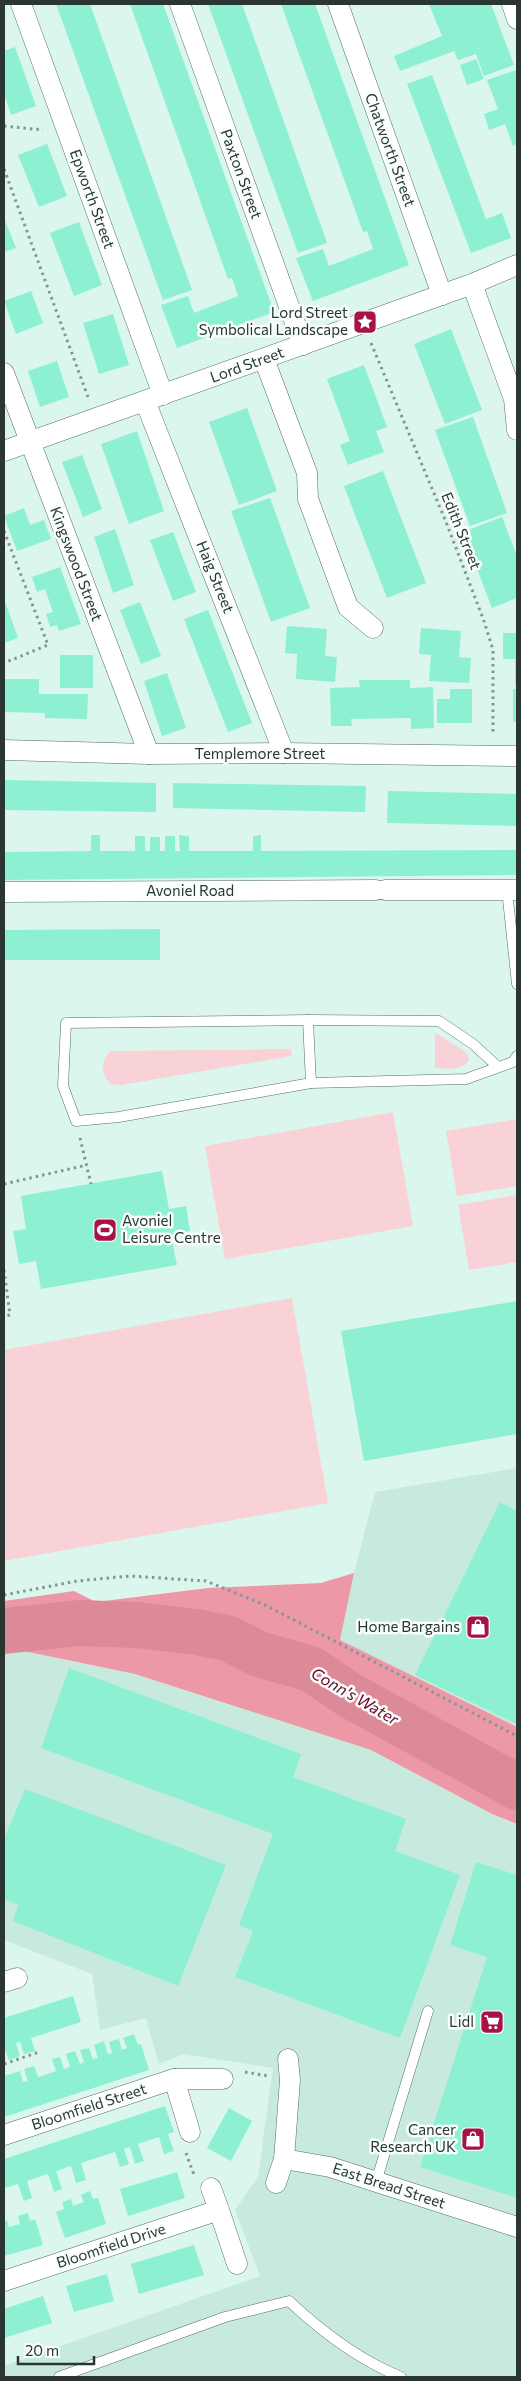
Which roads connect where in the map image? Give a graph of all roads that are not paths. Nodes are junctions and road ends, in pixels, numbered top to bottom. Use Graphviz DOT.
graph roads {
  1 [pos="21,4"];
  2 [pos="180,4"];
  3 [pos="338,4"];
  4 [pos="512,4"];
  5 [pos="517,19"];
  6 [pos="517,265"];
  7 [pos="472,284"];
  8 [pos="442,295"];
  9 [pos="303,345"];
  10 [pos="264,359"];
  11 [pos="4,373"];
  12 [pos="154,398"];
  13 [pos="517,430"];
  14 [pos="29,442"];
  15 [pos="4,451"];
  16 [pos="372,628"];
  17 [pos="4,750"];
  18 [pos="284,753"];
  19 [pos="149,754"];
  20 [pos="517,756"];
  21 [pos="512,890"];
  22 [pos="4,892"];
  23 [pos="517,984"];
  24 [pos="308,1020"];
  25 [pos="517,1056"];
  26 [pos="496,1066"];
  27 [pos="312,1083"];
  28 [pos="428,2011"];
  29 [pos="288,2059"];
  30 [pos="174,2079"];
  31 [pos="223,2079"];
  32 [pos="190,2132"];
  33 [pos="4,2135"];
  34 [pos="284,2159"];
  35 [pos="376,2182"];
  36 [pos="276,2183"];
  37 [pos="211,2188"];
  38 [pos="219,2210"];
  39 [pos="517,2227"];
  40 [pos="237,2264"];
  41 [pos="4,2281"];
  42 [pos="59,2377"];
  43 [pos="401,2377"];
  1 -- 12 [label="street, Epworth Street"];
  2 -- 9 [label="street, Paxton Street"];
  3 -- 8 [label="street, Chatworth Street"];
  4 -- 5 [label="street"];
  6 -- 7 [label="street, Lord Street"];
  7 -- 8 [label="street, Lord Street"];
  7 -- 13 [label="street"];
  8 -- 9 [label="street, Lord Street"];
  9 -- 10 [label="street, Lord Street"];
  10 -- 12 [label="street, Lord Street"];
  10 -- 16 [label="street"];
  11 -- 14 [label="street, Kingswood Street"];
  12 -- 14 [label="street, Lord Street"];
  12 -- 18 [label="street, Haig Street"];
  14 -- 15 [label="street, Lord Street"];
  14 -- 19 [label="street, Kingswood Street"];
  17 -- 19 [label="street, Templemore Street"];
  18 -- 19 [label="street, Templemore Street"];
  18 -- 20 [label="street, Templemore Street"];
  21 -- 22 [label="street, Avoniel Road"];
  21 -- 23 [label="lane"];
  24 -- 26 [label="lane"];
  24 -- 27 [label="lane"];
  24 -- 27 [label="lane"];
  25 -- 26 [label="lane"];
  26 -- 27 [label="lane"];
  28 -- 35 [label="lane"];
  29 -- 34 [label="street"];
  30 -- 31 [label="street, Bloomfield Street"];
  30 -- 32 [label="street"];
  30 -- 33 [label="street, Bloomfield Street"];
  34 -- 35 [label="street, East Bread Street"];
  34 -- 36 [label="street"];
  35 -- 39 [label="street, East Bread Street"];
  37 -- 38 [label="street"];
  38 -- 40 [label="street"];
  38 -- 41 [label="street, Bloomfield Drive"];
  42 -- 43 [label="lane"];
}
